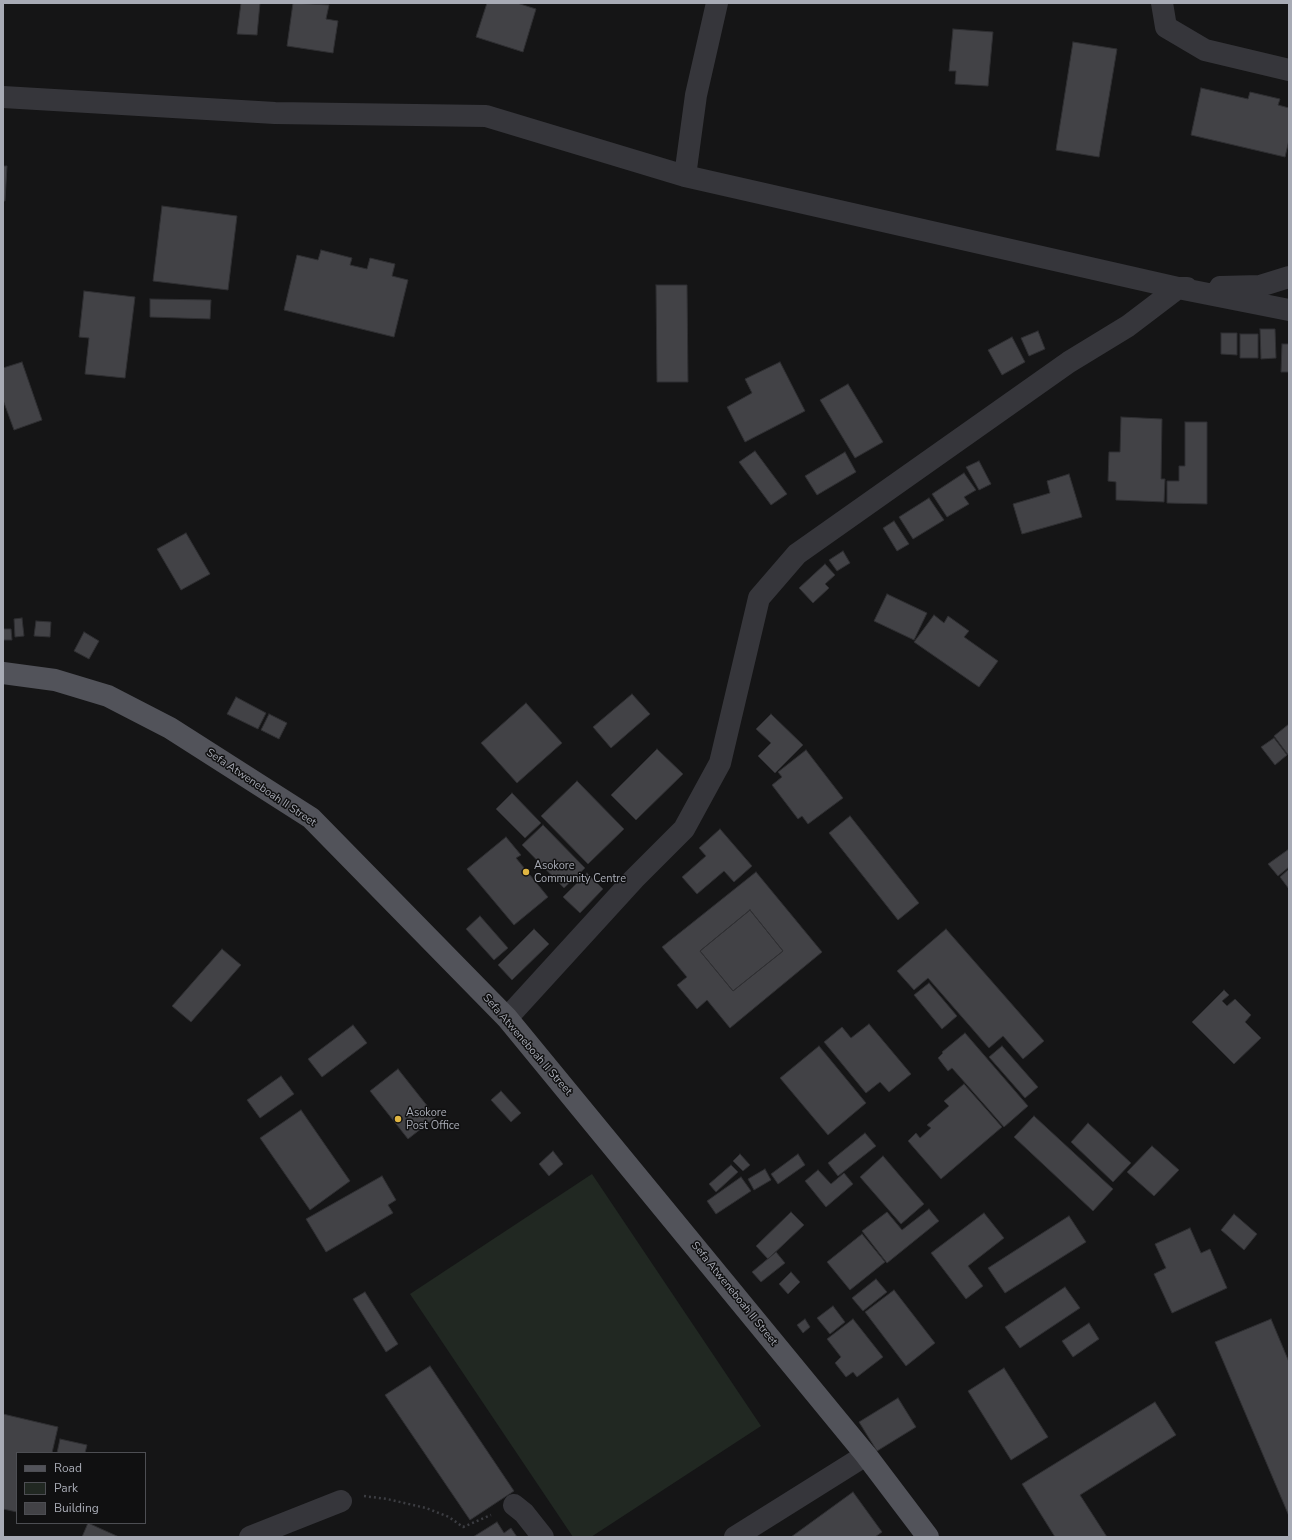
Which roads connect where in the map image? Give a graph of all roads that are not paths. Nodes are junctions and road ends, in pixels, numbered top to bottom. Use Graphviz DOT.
graph roads {
  1 [pos="717,3"];
  2 [pos="1162,3"];
  3 [pos="1289,70"];
  4 [pos="3,97"];
  5 [pos="685,176"];
  6 [pos="1289,277"];
  7 [pos="1178,288"];
  8 [pos="1289,310"];
  9 [pos="3,673"];
  10 [pos="507,1018"];
  11 [pos="866,1455"];
  12 [pos="340,1501"];
  13 [pos="514,1505"];
  14 [pos="250,1537"];
  15 [pos="543,1537"];
  16 [pos="735,1537"];
  17 [pos="928,1537"];
  1 -- 5 [label="street"];
  2 -- 3 [label="street"];
  4 -- 5 [label="street"];
  5 -- 7 [label="street"];
  6 -- 7 [label="street"];
  7 -- 8 [label="street"];
  7 -- 10 [label="street"];
  9 -- 10 [label="main road, Sefa Atweneboah II Street"];
  10 -- 11 [label="main road, Sefa Atweneboah II Street"];
  11 -- 16 [label="street"];
  11 -- 17 [label="main road, Sefa Atweneboah II Street"];
  12 -- 14 [label="street"];
  13 -- 15 [label="street"];
}
